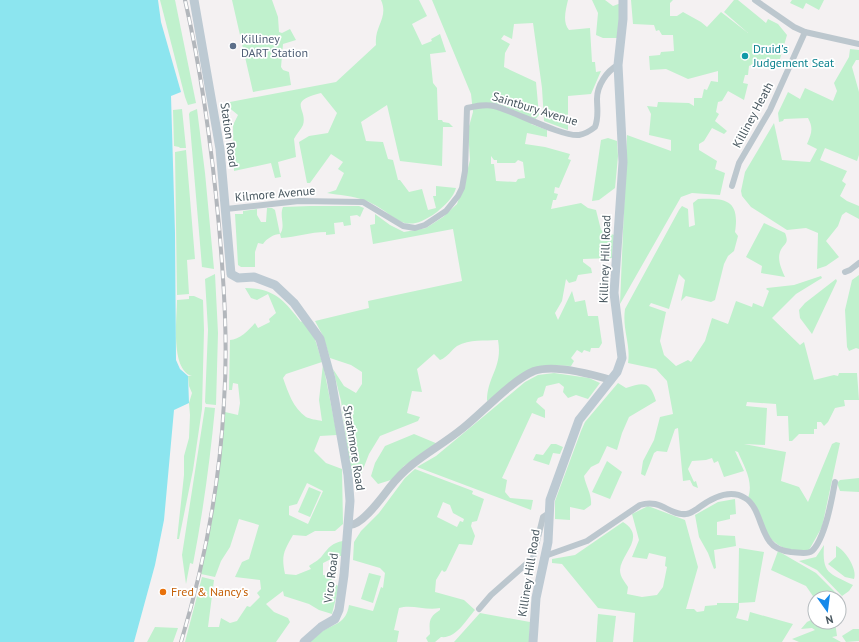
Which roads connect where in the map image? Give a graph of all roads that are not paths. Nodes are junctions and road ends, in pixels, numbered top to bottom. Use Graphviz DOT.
graph roads {
  1 [pos="194,0"];
  2 [pos="623,0"];
  3 [pos="755,0"];
  4 [pos="805,32"];
  5 [pos="859,44"];
  6 [pos="618,65"];
  7 [pos="467,108"];
  8 [pos="732,186"];
  9 [pos="229,209"];
  10 [pos="859,263"];
  11 [pos="845,272"];
  12 [pos="231,274"];
  13 [pos="611,380"];
  14 [pos="835,482"];
  15 [pos="549,513"];
  16 [pos="349,525"];
  17 [pos="545,556"];
  18 [pos="479,608"];
  19 [pos="304,642"];
  20 [pos="533,642"];
  1 -- 9 [label="main road, Station Road"];
  2 -- 6 [label="main road, Killiney Hill Road"];
  3 -- 4 [label="street"];
  4 -- 5 [label="street"];
  4 -- 8 [label="street, Killiney Heath"];
  6 -- 7 [label="street, Saintbury Avenue"];
  6 -- 13 [label="main road, Killiney Hill Road"];
  7 -- 9 [label="street, Kilmore Avenue"];
  9 -- 12 [label="main road, Station Road"];
  10 -- 11 [label="street"];
  12 -- 16 [label="main road, Strathmore Road"];
  13 -- 15 [label="main road, Killiney Hill Road"];
  13 -- 16 [label="street, Strathmore Road"];
  14 -- 17 [label="street"];
  15 -- 17 [label="main road, Killiney Hill Road"];
  15 -- 18 [label="street"];
  16 -- 19 [label="main road, Vico Road"];
  17 -- 20 [label="main road, Killiney Hill Road"];
}
